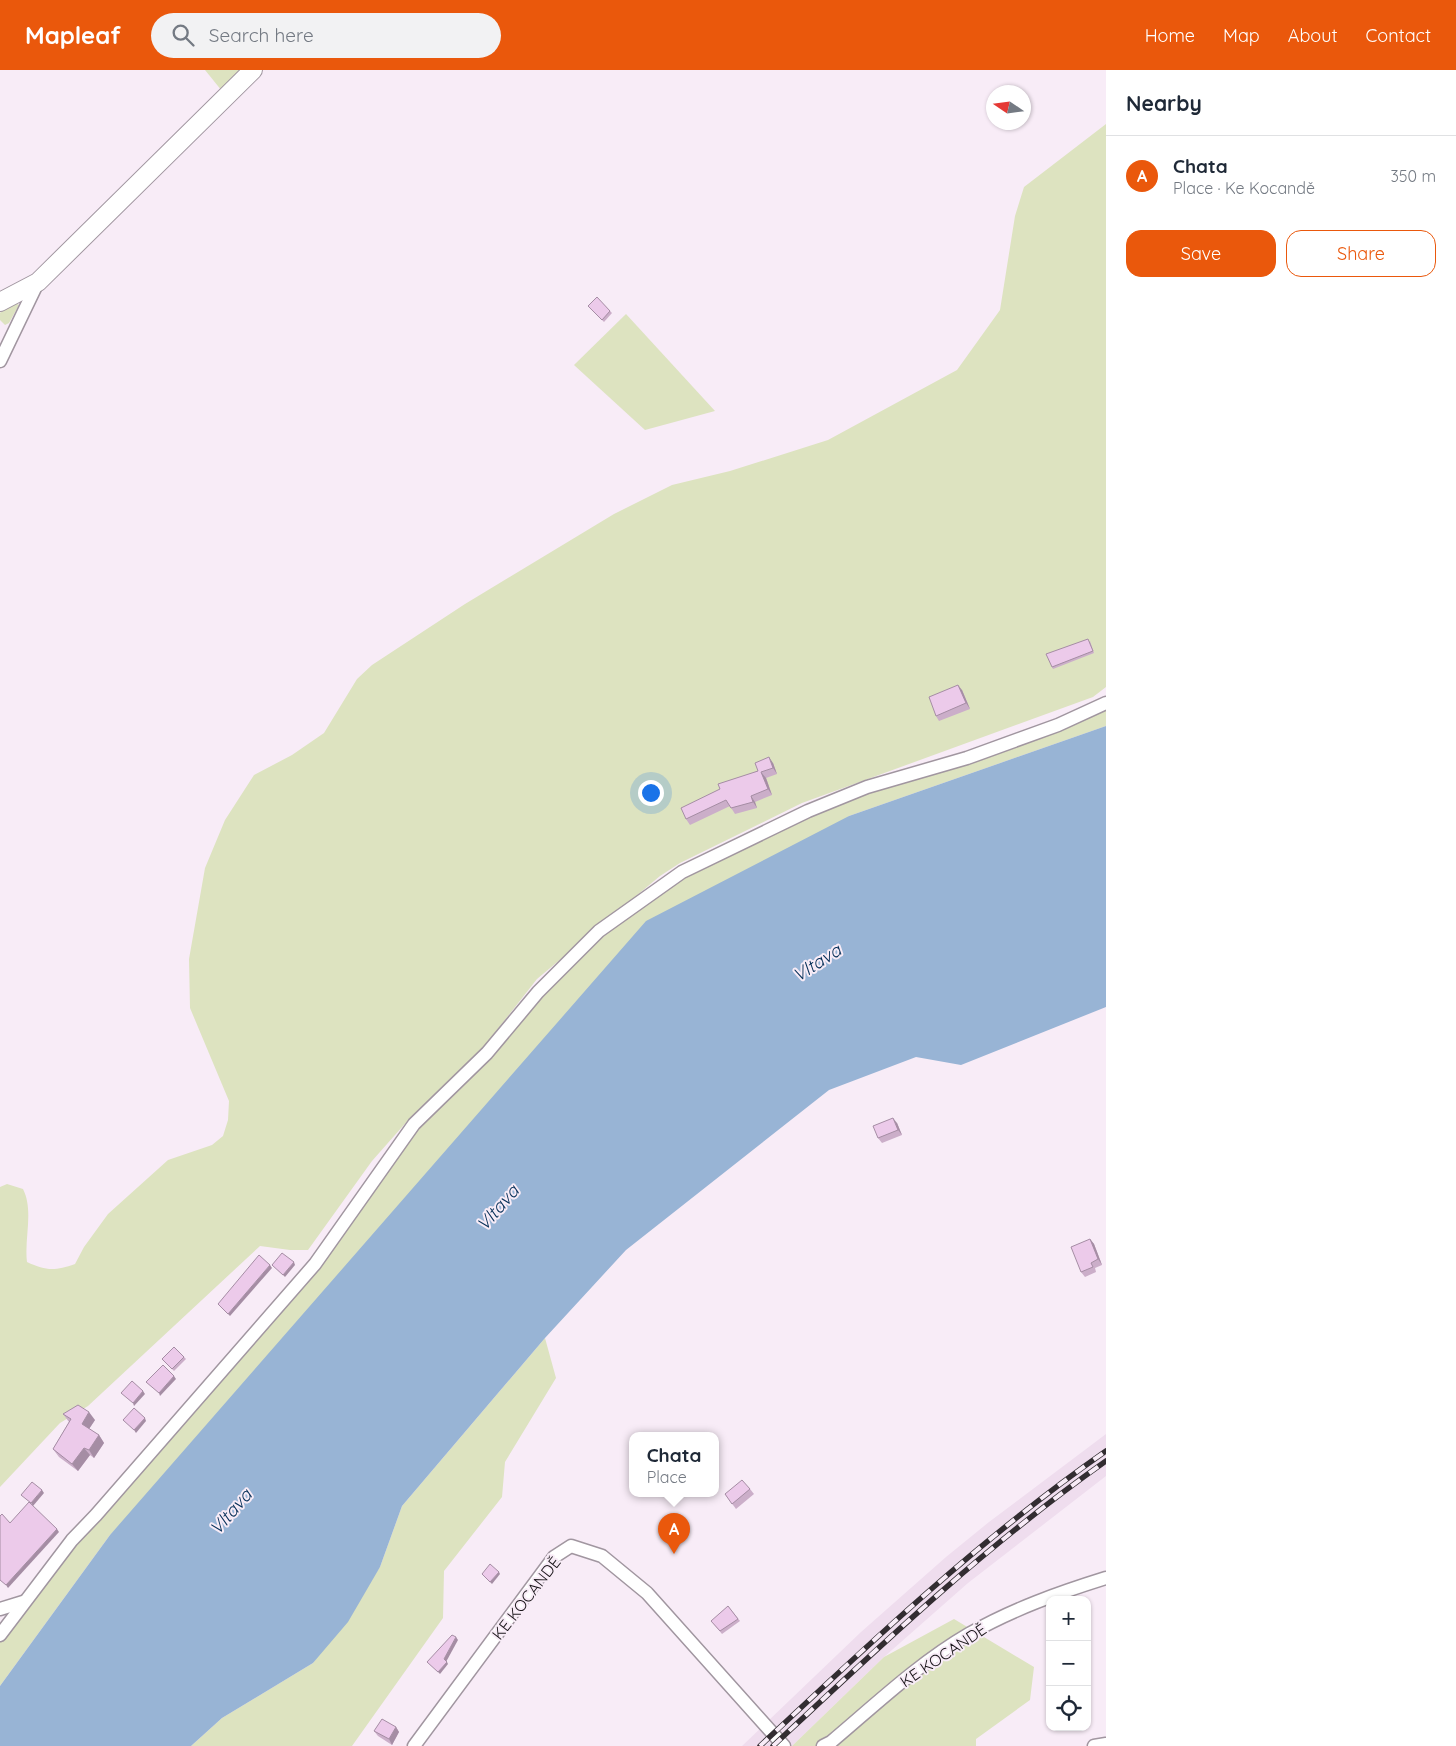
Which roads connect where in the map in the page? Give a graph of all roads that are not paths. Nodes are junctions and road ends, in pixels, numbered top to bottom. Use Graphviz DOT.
graph roads {
  1 [pos="253,70"];
  2 [pos="38,282"];
  3 [pos="0,302"];
  4 [pos="2,350"];
  5 [pos="1106,703"];
  6 [pos="1106,1578"];
  7 [pos="23,1602"];
  8 [pos="0,1609"];
  9 [pos="0,1635"];
  10 [pos="1106,1744"];
  11 [pos="414,1746"];
  12 [pos="784,1746"];
  13 [pos="823,1746"];
  14 [pos="1094,1746"];
  1 -- 2 [label="street"];
  2 -- 3 [label="street"];
  2 -- 4 [label="street"];
  5 -- 7 [label="street"];
  6 -- 13 [label="street, KE KOCANDĚ"];
  7 -- 8 [label="street"];
  7 -- 9 [label="street"];
  10 -- 14 [label="street"];
  11 -- 12 [label="street, KE KOCANDĚ"];
}
